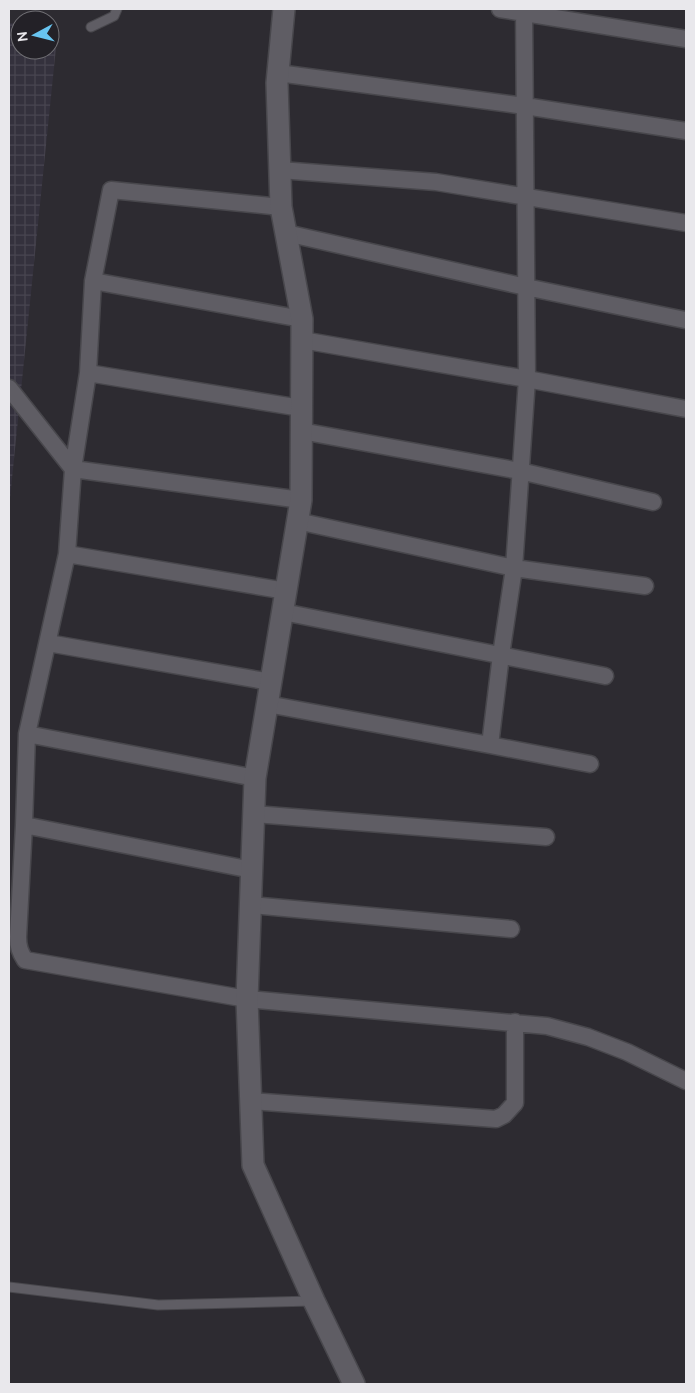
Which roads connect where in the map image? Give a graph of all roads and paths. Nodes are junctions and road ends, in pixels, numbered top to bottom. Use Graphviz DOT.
graph roads {
  1 [pos="116,9"];
  2 [pos="284,9"];
  3 [pos="500,9"];
  4 [pos="524,11"];
  5 [pos="91,26"];
  6 [pos="686,39"];
  7 [pos="278,73"];
  8 [pos="525,106"];
  9 [pos="686,131"];
  10 [pos="280,170"];
  11 [pos="526,197"];
  12 [pos="281,207"];
  13 [pos="686,223"];
  14 [pos="286,233"];
  15 [pos="93,281"];
  16 [pos="526,287"];
  17 [pos="686,320"];
  18 [pos="302,330"];
  19 [pos="88,372"];
  20 [pos="527,379"];
  21 [pos="9,388"];
  22 [pos="302,408"];
  23 [pos="686,409"];
  24 [pos="301,431"];
  25 [pos="74,469"];
  26 [pos="520,471"];
  27 [pos="301,500"];
  28 [pos="653,502"];
  29 [pos="297,521"];
  30 [pos="67,554"];
  31 [pos="514,568"];
  32 [pos="645,586"];
  33 [pos="284,601"];
  34 [pos="48,643"];
  35 [pos="501,655"];
  36 [pos="605,676"];
  37 [pos="271,682"];
  38 [pos="267,704"];
  39 [pos="27,734"];
  40 [pos="490,745"];
  41 [pos="590,764"];
  42 [pos="255,778"];
  43 [pos="254,814"];
  44 [pos="24,825"];
  45 [pos="546,837"];
  46 [pos="252,870"];
  47 [pos="251,905"];
  48 [pos="511,929"];
  49 [pos="18,947"];
  50 [pos="9,962"];
  51 [pos="247,998"];
  52 [pos="515,1022"];
  53 [pos="686,1081"];
  54 [pos="251,1101"];
  55 [pos="9,1287"];
  56 [pos="314,1301"];
  57 [pos="354,1384"];
  1 -- 5 [label="lane"];
  2 -- 7 [label="street"];
  3 -- 4 [label="street"];
  4 -- 6 [label="street"];
  4 -- 8 [label="street"];
  7 -- 8 [label="street"];
  7 -- 10 [label="street"];
  8 -- 9 [label="street"];
  8 -- 11 [label="street"];
  10 -- 11 [label="street"];
  10 -- 12 [label="street"];
  11 -- 13 [label="street"];
  11 -- 16 [label="street"];
  12 -- 14 [label="street"];
  12 -- 15 [label="street"];
  14 -- 16 [label="street"];
  14 -- 18 [label="street"];
  15 -- 18 [label="street"];
  15 -- 19 [label="street"];
  16 -- 17 [label="street"];
  16 -- 20 [label="street"];
  18 -- 20 [label="street"];
  18 -- 22 [label="street"];
  19 -- 22 [label="street"];
  19 -- 25 [label="street"];
  20 -- 23 [label="street"];
  20 -- 26 [label="street"];
  21 -- 25 [label="street"];
  22 -- 24 [label="street"];
  24 -- 26 [label="street"];
  24 -- 27 [label="street"];
  25 -- 27 [label="street"];
  25 -- 30 [label="street"];
  26 -- 28 [label="street"];
  26 -- 31 [label="street"];
  27 -- 29 [label="street"];
  29 -- 31 [label="street"];
  29 -- 33 [label="street"];
  30 -- 33 [label="street"];
  30 -- 34 [label="street"];
  31 -- 32 [label="street"];
  31 -- 35 [label="street"];
  33 -- 35 [label="street"];
  33 -- 37 [label="street"];
  34 -- 37 [label="street"];
  34 -- 39 [label="street"];
  35 -- 36 [label="street"];
  35 -- 40 [label="street"];
  37 -- 38 [label="street"];
  38 -- 40 [label="street"];
  38 -- 42 [label="street"];
  39 -- 42 [label="street"];
  39 -- 44 [label="street"];
  40 -- 41 [label="street"];
  42 -- 43 [label="street"];
  43 -- 45 [label="street"];
  43 -- 46 [label="street"];
  44 -- 46 [label="street"];
  44 -- 49 [label="street"];
  46 -- 47 [label="street"];
  47 -- 48 [label="street"];
  47 -- 51 [label="street"];
  49 -- 50 [label="street"];
  49 -- 51 [label="street"];
  51 -- 52 [label="street"];
  51 -- 54 [label="street"];
  52 -- 53 [label="street"];
  52 -- 54 [label="street"];
  54 -- 56 [label="street"];
  55 -- 56 [label="lane"];
  56 -- 57 [label="street"];
}
